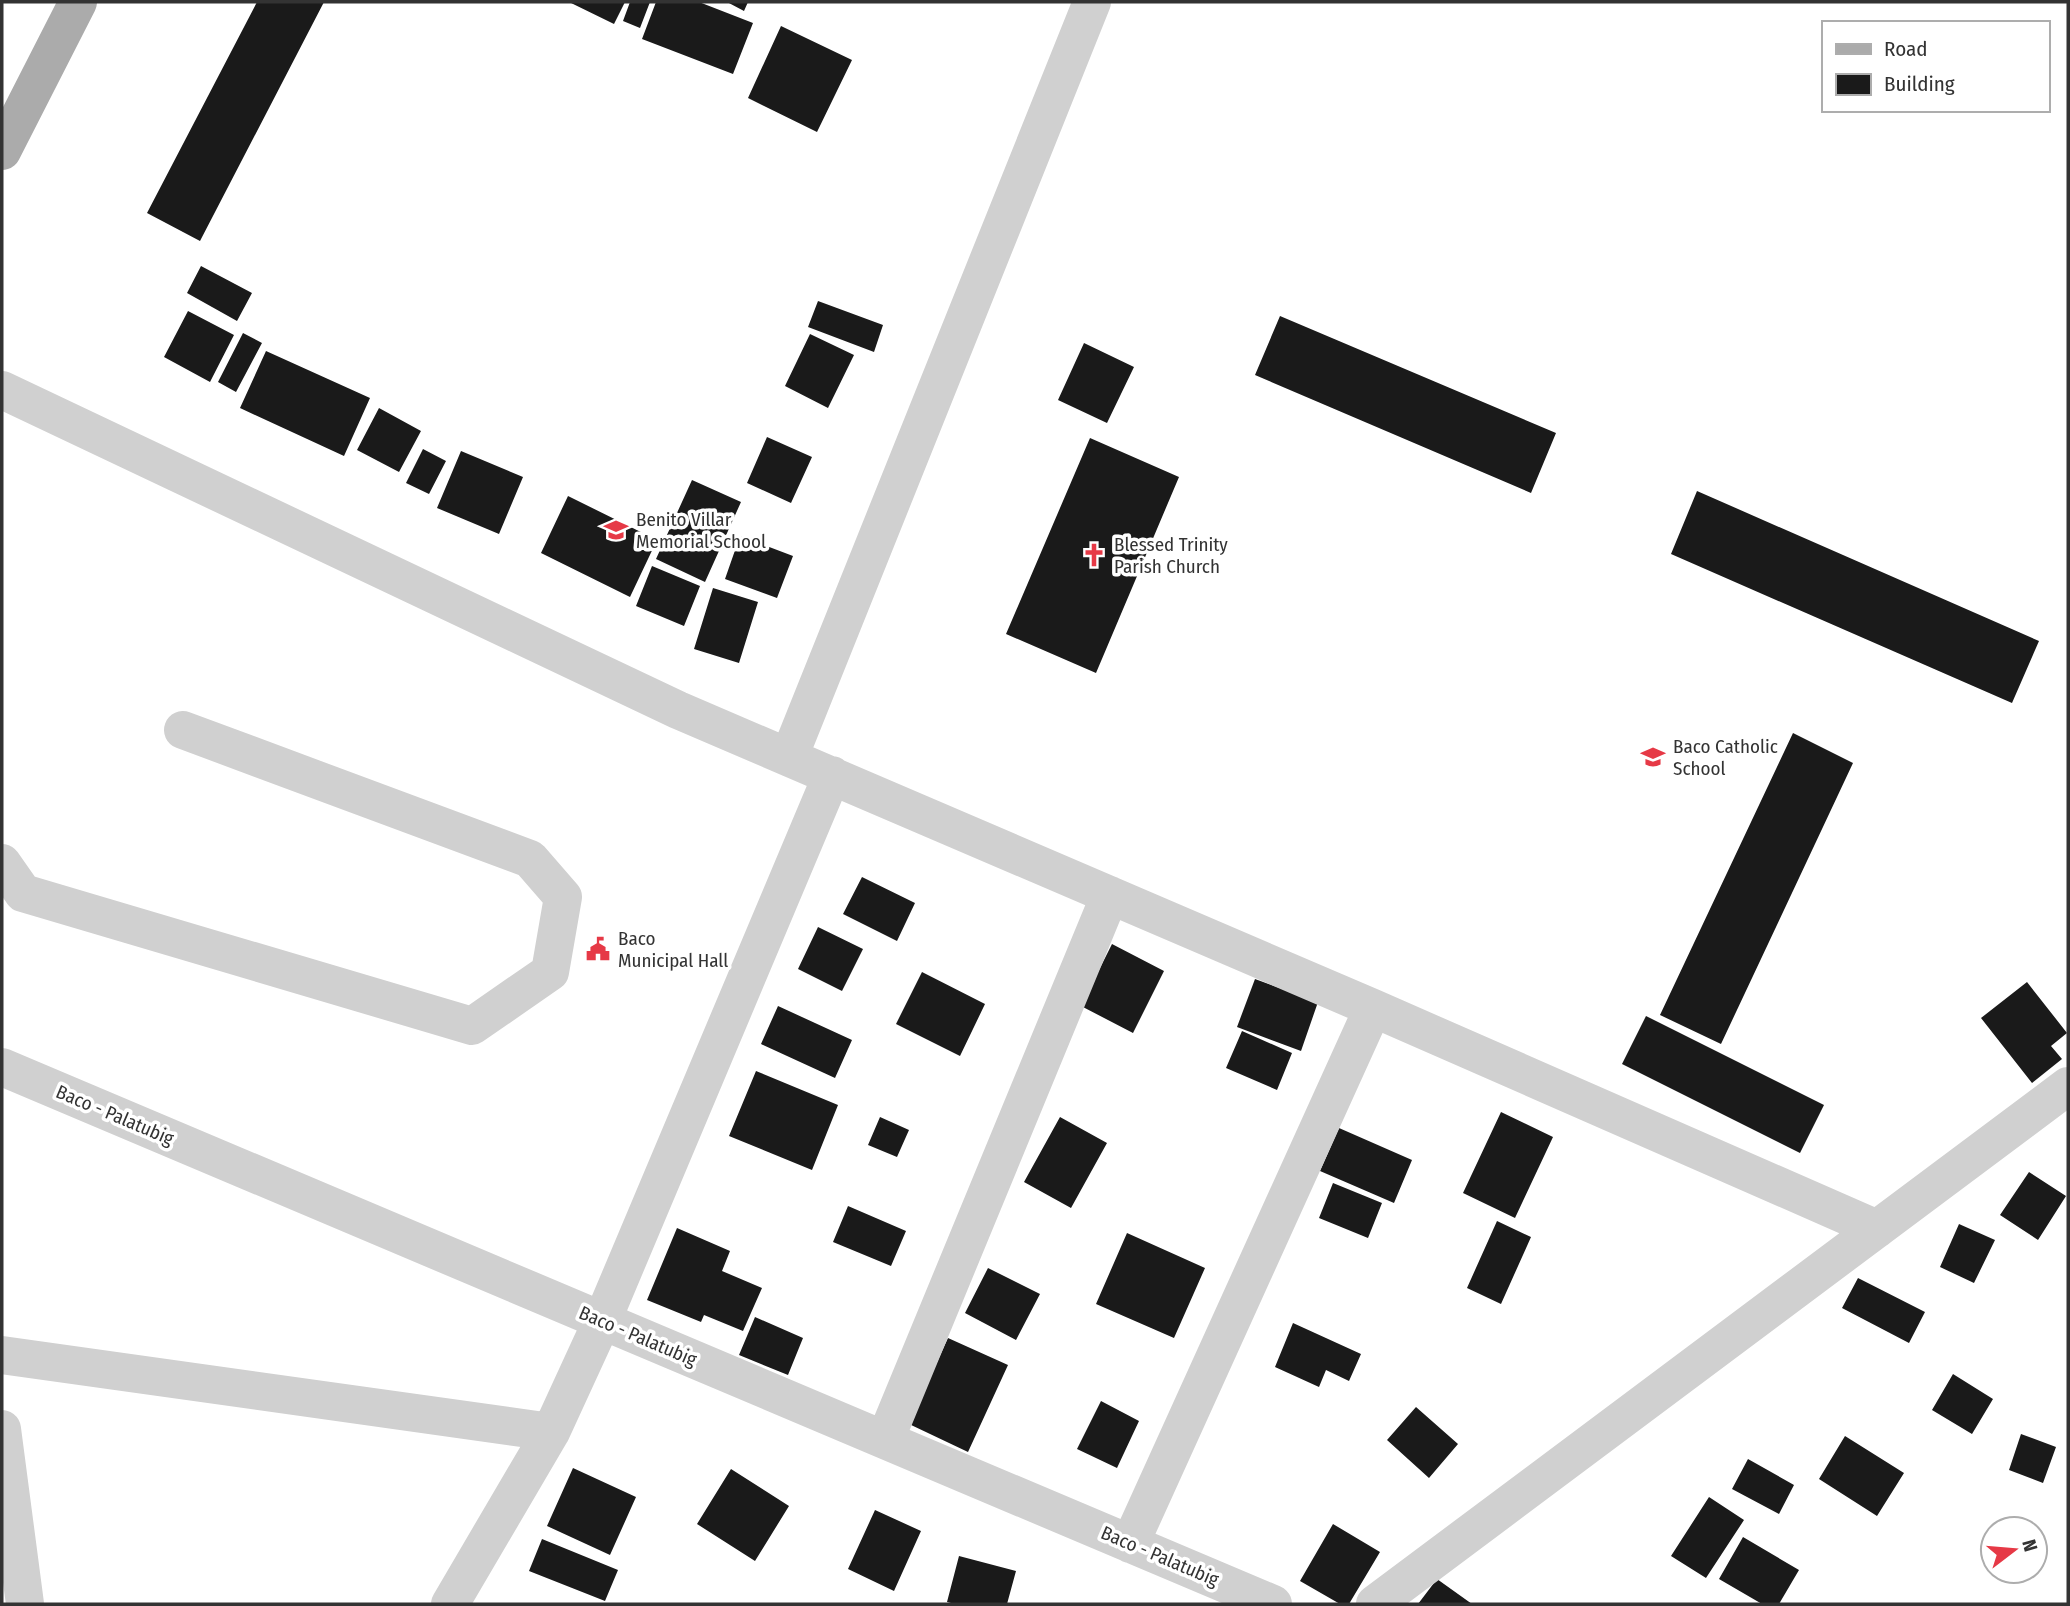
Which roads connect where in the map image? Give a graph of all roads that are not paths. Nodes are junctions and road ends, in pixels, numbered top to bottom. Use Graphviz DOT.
graph roads {
  1 [pos="78,2"];
  2 [pos="1093,2"];
  3 [pos="2,151"];
  4 [pos="2,390"];
  5 [pos="183,730"];
  6 [pos="789,757"];
  7 [pos="832,775"];
  8 [pos="2,863"];
  9 [pos="1110,895"];
  10 [pos="1373,1008"];
  11 [pos="2,1067"];
  12 [pos="2068,1086"];
  13 [pos="1877,1229"];
  14 [pos="602,1321"];
  15 [pos="2,1356"];
  16 [pos="2,1429"];
  17 [pos="551,1432"];
  18 [pos="885,1440"];
  19 [pos="1130,1544"];
  20 [pos="25,1604"];
  21 [pos="450,1604"];
  22 [pos="1273,1604"];
  23 [pos="1376,1604"];
  1 -- 3 [label="main road"];
  2 -- 6 [label="street"];
  4 -- 6 [label="street"];
  5 -- 8 [label="street"];
  6 -- 7 [label="street"];
  7 -- 9 [label="street"];
  7 -- 14 [label="street"];
  9 -- 10 [label="street"];
  9 -- 18 [label="street"];
  10 -- 13 [label="street"];
  10 -- 19 [label="street"];
  11 -- 14 [label="street, Baco - Palatubig"];
  12 -- 13 [label="street"];
  13 -- 23 [label="street"];
  14 -- 17 [label="street"];
  14 -- 18 [label="street, Baco - Palatubig"];
  15 -- 17 [label="street"];
  16 -- 20 [label="street"];
  17 -- 21 [label="street"];
  18 -- 19 [label="street, Baco - Palatubig"];
  19 -- 22 [label="street, Baco - Palatubig"];
}
